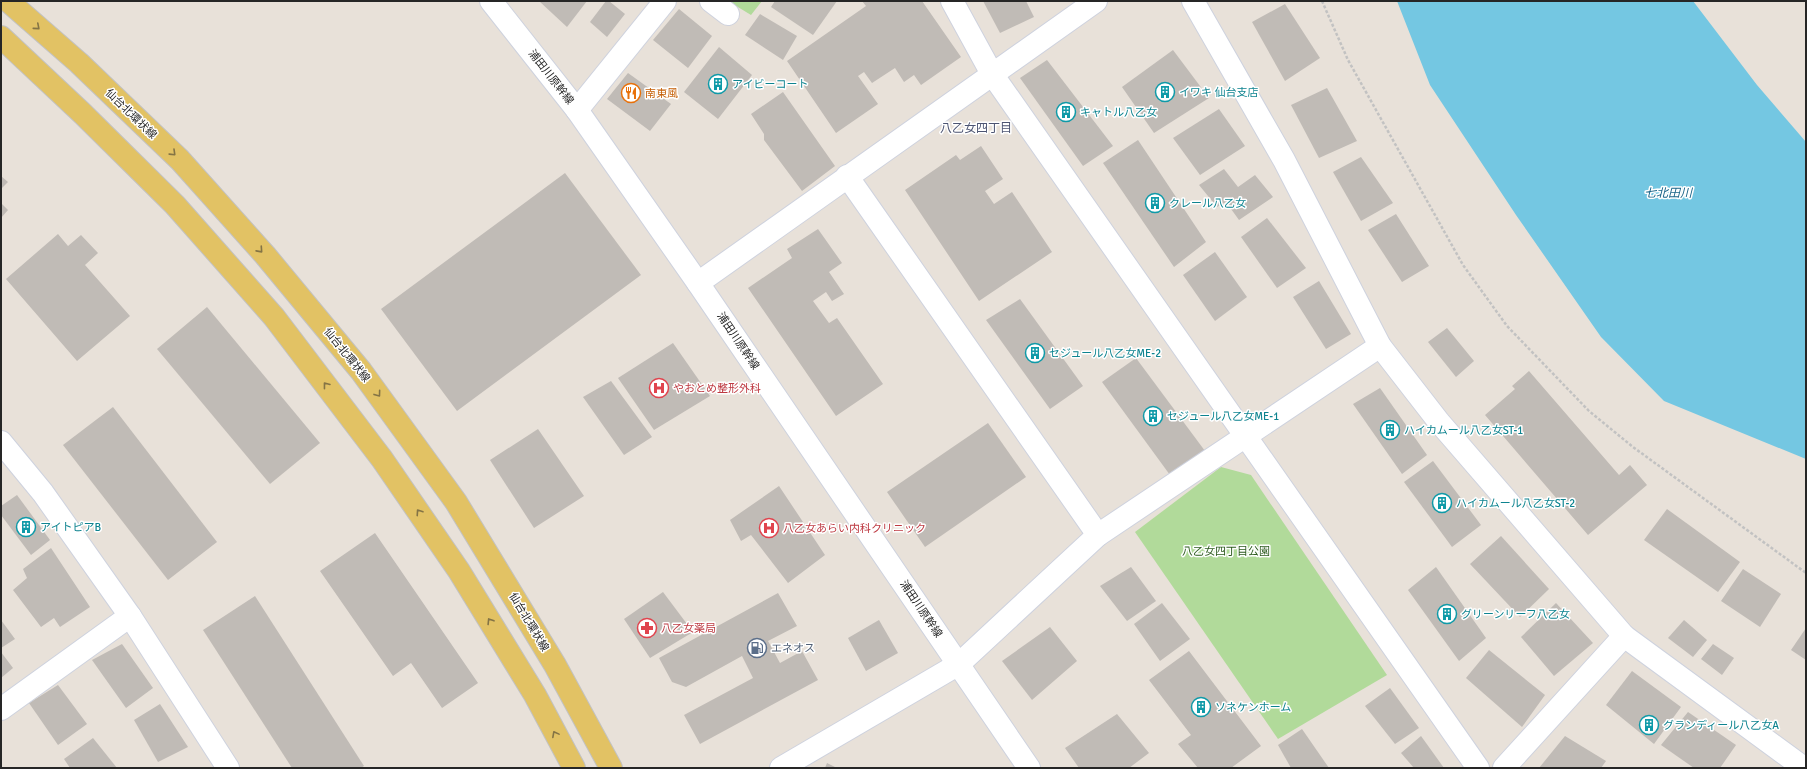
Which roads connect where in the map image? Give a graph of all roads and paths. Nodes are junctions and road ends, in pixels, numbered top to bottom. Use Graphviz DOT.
graph roads {
  1 [pos="8,1"];
  2 [pos="491,1"];
  3 [pos="665,1"];
  4 [pos="711,1"];
  5 [pos="952,1"];
  6 [pos="1096,1"];
  7 [pos="1193,1"];
  8 [pos="1322,1"];
  9 [pos="728,14"];
  10 [pos="1,37"];
  11 [pos="992,74"];
  12 [pos="576,110"];
  13 [pos="847,176"];
  14 [pos="698,283"];
  15 [pos="1380,346"];
  16 [pos="1246,436"];
  17 [pos="1,442"];
  18 [pos="1098,535"];
  19 [pos="1806,573"];
  20 [pos="130,616"];
  21 [pos="1624,636"];
  22 [pos="959,664"];
  23 [pos="1,708"];
  24 [pos="228,768"];
  25 [pos="574,768"];
  26 [pos="611,768"];
  27 [pos="780,768"];
  28 [pos="1029,768"];
  29 [pos="1478,768"];
  30 [pos="1504,768"];
  31 [pos="1804,768"];
  1 -- 26 [label="main road, 仙台北環状線, one-way"];
  2 -- 12 [label="street, 浦田川原幹線"];
  3 -- 12 [label="street"];
  4 -- 9 [label="street"];
  5 -- 11 [label="street"];
  6 -- 11 [label="street"];
  7 -- 15 [label="street"];
  8 -- 19 [label="path"];
  25 -- 10 [label="main road, one-way"];
  11 -- 13 [label="street"];
  11 -- 16 [label="street"];
  12 -- 14 [label="street, 浦田川原幹線"];
  13 -- 14 [label="street"];
  13 -- 18 [label="street"];
  14 -- 22 [label="street, 浦田川原幹線"];
  15 -- 16 [label="street"];
  15 -- 21 [label="street"];
  16 -- 18 [label="street"];
  16 -- 29 [label="street"];
  17 -- 20 [label="street"];
  18 -- 22 [label="street"];
  20 -- 23 [label="street"];
  20 -- 24 [label="street"];
  21 -- 30 [label="street"];
  21 -- 31 [label="street"];
  22 -- 27 [label="street"];
  22 -- 28 [label="street, 浦田川原幹線"];
}
